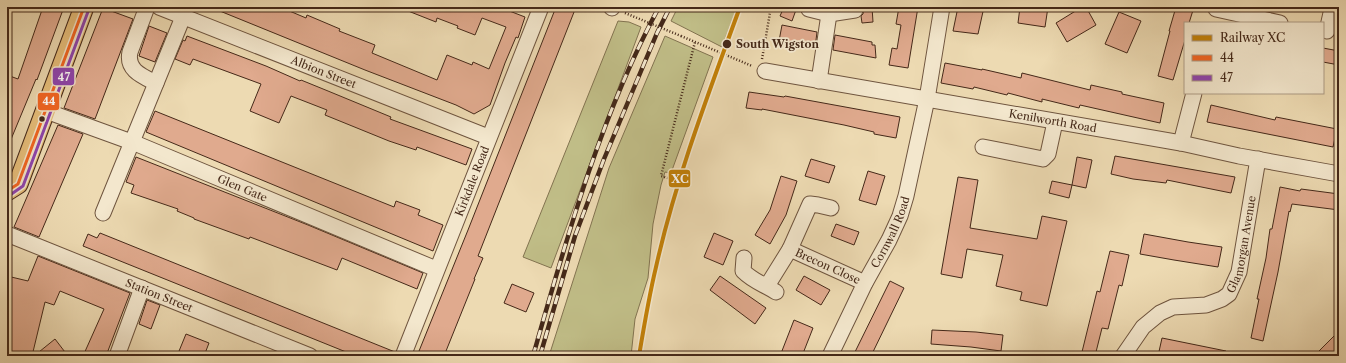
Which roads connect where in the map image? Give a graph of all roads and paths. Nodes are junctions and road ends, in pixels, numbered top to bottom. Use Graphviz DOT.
graph roads {
  1 [pos="84,7"];
  2 [pos="146,7"];
  3 [pos="158,7"];
  4 [pos="771,7"];
  5 [pos="809,7"];
  6 [pos="855,7"];
  7 [pos="942,7"];
  8 [pos="537,8"];
  9 [pos="616,9"];
  10 [pos="1215,13"];
  11 [pos="1331,13"];
  12 [pos="829,14"];
  13 [pos="183,17"];
  14 [pos="1274,22"];
  15 [pos="1330,31"];
  16 [pos="695,42"];
  17 [pos="760,66"];
  18 [pos="819,81"];
  19 [pos="156,83"];
  20 [pos="1194,94"];
  21 [pos="927,99"];
  22 [pos="46,111"];
  23 [pos="1055,122"];
  24 [pos="488,137"];
  25 [pos="132,142"];
  26 [pos="1181,143"];
  27 [pos="983,147"];
  28 [pos="1258,159"];
  29 [pos="1339,174"];
  30 [pos="668,178"];
  31 [pos="7,191"];
  32 [pos="831,208"];
  33 [pos="103,213"];
  34 [pos="7,234"];
  35 [pos="790,249"];
  36 [pos="744,258"];
  37 [pos="436,270"];
  38 [pos="865,283"];
  39 [pos="142,288"];
  40 [pos="117,356"];
  41 [pos="310,356"];
  42 [pos="403,356"];
  43 [pos="830,356"];
  44 [pos="1123,356"];
  1 -- 22 [label="main road"];
  2 -- 19 [label="street"];
  3 -- 13 [label="street, Albion Street"];
  4 -- 17 [label="path"];
  5 -- 12 [label="street"];
  6 -- 12 [label="street"];
  7 -- 21 [label="street, Cornwall Road"];
  8 -- 24 [label="street, Kirkdale Road"];
  9 -- 16 [label="path, bridge"];
  10 -- 14 [label="street"];
  11 -- 15 [label="street"];
  12 -- 18 [label="street"];
  13 -- 19 [label="street"];
  13 -- 24 [label="street, Albion Street"];
  16 -- 17 [label="path"];
  16 -- 30 [label="path"];
  17 -- 18 [label="street, Kenilworth Road"];
  18 -- 21 [label="street, Kenilworth Road"];
  19 -- 25 [label="street"];
  20 -- 26 [label="street"];
  21 -- 23 [label="street, Kenilworth Road"];
  21 -- 38 [label="street, Cornwall Road"];
  22 -- 25 [label="street, Glen Gate"];
  22 -- 31 [label="main road"];
  23 -- 26 [label="street, Kenilworth Road"];
  23 -- 27 [label="street"];
  24 -- 37 [label="street, Kirkdale Road"];
  25 -- 33 [label="street"];
  25 -- 37 [label="street, Glen Gate"];
  26 -- 28 [label="street, Kenilworth Road"];
  28 -- 29 [label="street, Kenilworth Road"];
  28 -- 44 [label="street, Glamorgan Avenue"];
  32 -- 35 [label="street, Brecon Close"];
  34 -- 39 [label="street, Station Street"];
  35 -- 36 [label="street, Brecon Close"];
  35 -- 38 [label="street, Brecon Close"];
  37 -- 42 [label="street, Kirkdale Road"];
  38 -- 43 [label="street, Cornwall Road"];
  39 -- 40 [label="street"];
  39 -- 41 [label="street, Station Street"];
}
